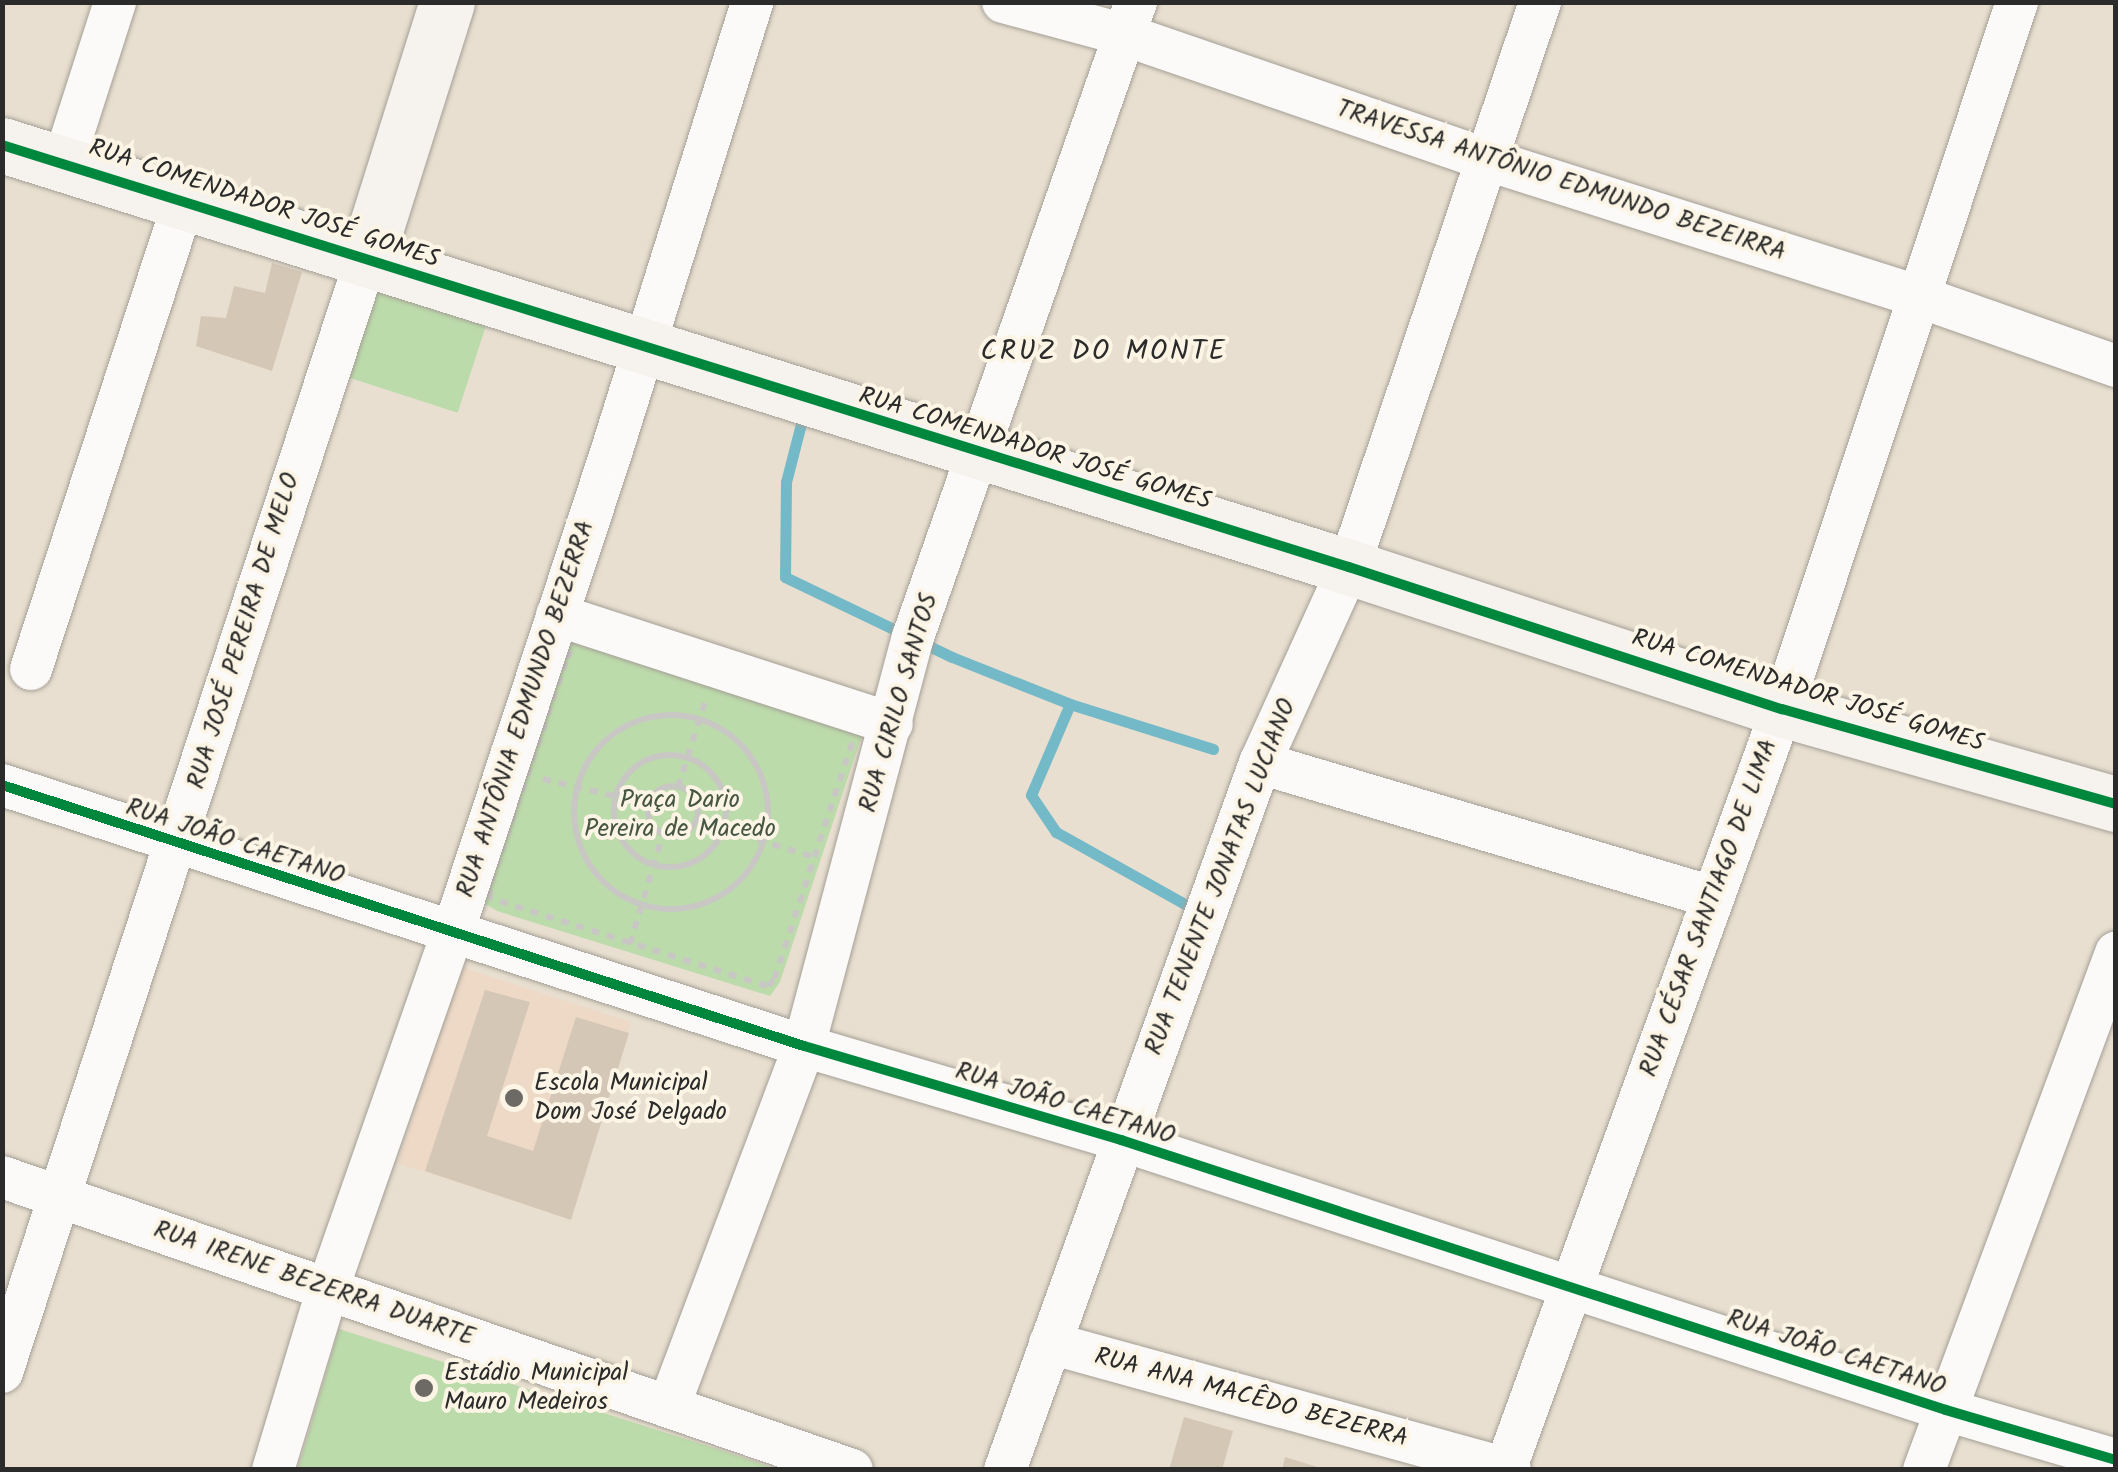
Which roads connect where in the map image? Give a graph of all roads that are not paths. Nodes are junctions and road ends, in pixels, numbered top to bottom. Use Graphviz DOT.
graph roads {
  1 [pos="114,2"];
  2 [pos="446,2"];
  3 [pos="752,2"];
  4 [pos="1004,2"];
  5 [pos="1540,2"];
  6 [pos="2017,2"];
  7 [pos="1130,19"];
  8 [pos="2,145"];
  9 [pos="1485,159"];
  10 [pos="64,160"];
  11 [pos="185,199"];
  12 [pos="366,258"];
  13 [pos="1917,296"];
  14 [pos="643,345"];
  15 [pos="2116,366"];
  16 [pos="977,454"];
  17 [pos="1349,567"];
  18 [pos="558,615"];
  19 [pos="31,668"];
  20 [pos="1782,709"];
  21 [pos="892,724"];
  22 [pos="1260,763"];
  23 [pos="2,785"];
  24 [pos="2116,804"];
  25 [pos="177,845"];
  26 [pos="1713,897"];
  27 [pos="453,932"];
  28 [pos="2116,954"];
  29 [pos="804,1046"];
  30 [pos="1121,1140"];
  31 [pos="2,1178"];
  32 [pos="57,1196"];
  33 [pos="1572,1287"];
  34 [pos="328,1288"];
  35 [pos="1050,1343"];
  36 [pos="2,1372"];
  37 [pos="669,1406"];
  38 [pos="1946,1410"];
  39 [pos="2116,1460"];
  40 [pos="1507,1469"];
  41 [pos="273,1470"];
  42 [pos="852,1470"];
  43 [pos="1005,1470"];
  44 [pos="1924,1470"];
  1 -- 10 [label="street"];
  2 -- 12 [label="street, RUA JOSÉ PEREIRA DE MELO"];
  3 -- 14 [label="street, RUA ANTÔNIA EDMUNDO BEZERRA"];
  4 -- 7 [label="street, TRAVESSA ANTÔNIO EDMUNDO BEZEIRRA"];
  5 -- 9 [label="street, RUA TENENTE JONATAS LUCIANO"];
  6 -- 13 [label="street, RUA CÉSAR SANTIAGO DE LIMA"];
  7 -- 9 [label="street, TRAVESSA ANTÔNIO EDMUNDO BEZEIRRA"];
  7 -- 16 [label="street, RUA CIRILO SANTOS"];
  8 -- 10 [label="street, RUA COMENDADOR JOSÉ GOMES"];
  9 -- 13 [label="street, TRAVESSA ANTÔNIO EDMUNDO BEZEIRRA"];
  9 -- 17 [label="street, RUA TENENTE JONATAS LUCIANO"];
  10 -- 11 [label="street, RUA COMENDADOR JOSÉ GOMES"];
  11 -- 12 [label="street, RUA COMENDADOR JOSÉ GOMES"];
  11 -- 19 [label="street"];
  12 -- 14 [label="street, RUA COMENDADOR JOSÉ GOMES"];
  12 -- 25 [label="street, RUA JOSÉ PEREIRA DE MELO"];
  13 -- 15 [label="street, TRAVESSA ANTÔNIO EDMUNDO BEZEIRRA"];
  13 -- 20 [label="street, RUA CÉSAR SANTIAGO DE LIMA"];
  14 -- 16 [label="street, RUA COMENDADOR JOSÉ GOMES"];
  14 -- 18 [label="street, RUA ANTÔNIA EDMUNDO BEZERRA"];
  16 -- 17 [label="street, RUA COMENDADOR JOSÉ GOMES"];
  16 -- 21 [label="street, RUA CIRILO SANTOS"];
  17 -- 20 [label="street, RUA COMENDADOR JOSÉ GOMES"];
  17 -- 22 [label="street, RUA TENENTE JONATAS LUCIANO"];
  18 -- 21 [label="street"];
  18 -- 27 [label="street, RUA ANTÔNIA EDMUNDO BEZERRA"];
  20 -- 24 [label="street, RUA COMENDADOR JOSÉ GOMES"];
  20 -- 26 [label="street, RUA CÉSAR SANTIAGO DE LIMA"];
  21 -- 29 [label="street, RUA CIRILO SANTOS"];
  22 -- 26 [label="street"];
  22 -- 30 [label="street, RUA TENENTE JONATAS LUCIANO"];
  23 -- 25 [label="street, RUA JOÃO CAETANO"];
  25 -- 27 [label="street, RUA JOÃO CAETANO"];
  25 -- 32 [label="street, RUA JOSÉ PEREIRA DE MELO"];
  26 -- 33 [label="street, RUA CÉSAR SANTIAGO DE LIMA"];
  27 -- 29 [label="street, RUA JOÃO CAETANO"];
  27 -- 34 [label="street, RUA ANTÔNIA EDMUNDO BEZERRA"];
  28 -- 38 [label="street"];
  29 -- 30 [label="street, RUA JOÃO CAETANO"];
  29 -- 37 [label="street, RUA CIRILO SANTOS"];
  30 -- 33 [label="street, RUA JOÃO CAETANO"];
  30 -- 35 [label="street, RUA TENENTE JONATAS LUCIANO"];
  31 -- 32 [label="street, RUA IRENE BEZERRA DUARTE"];
  32 -- 34 [label="street, RUA IRENE BEZERRA DUARTE"];
  32 -- 36 [label="street, RUA JOSÉ PEREIRA DE MELO"];
  33 -- 38 [label="street, RUA JOÃO CAETANO"];
  33 -- 40 [label="street, RUA CÉSAR SANTIAGO DE LIMA"];
  34 -- 37 [label="street, RUA IRENE BEZERRA DUARTE"];
  34 -- 41 [label="street, RUA ANTÔNIA EDMUNDO BEZERRA"];
  35 -- 40 [label="street, RUA ANA MACÊDO BEZERRA"];
  35 -- 43 [label="street, RUA TENENTE JONATAS LUCIANO"];
  37 -- 42 [label="street, RUA IRENE BEZERRA DUARTE"];
  38 -- 39 [label="street, RUA JOÃO CAETANO"];
  38 -- 44 [label="street"];
}
